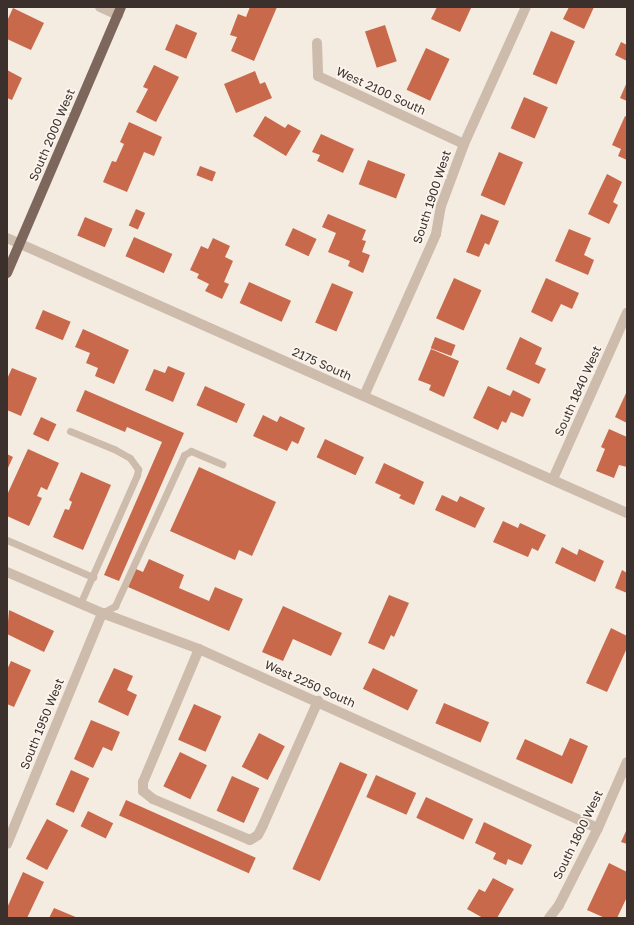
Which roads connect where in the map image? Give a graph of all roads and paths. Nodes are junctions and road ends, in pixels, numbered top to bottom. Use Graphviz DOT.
graph roads {
  1 [pos="100,7"];
  2 [pos="526,7"];
  3 [pos="119,11"];
  4 [pos="317,43"];
  5 [pos="464,144"];
  6 [pos="7,238"];
  7 [pos="19,244"];
  8 [pos="7,273"];
  9 [pos="627,313"];
  10 [pos="364,396"];
  11 [pos="70,431"];
  12 [pos="222,464"];
  13 [pos="553,479"];
  14 [pos="627,513"];
  15 [pos="7,540"];
  16 [pos="7,572"];
  17 [pos="93,577"];
  18 [pos="81,602"];
  19 [pos="102,613"];
  20 [pos="199,649"];
  21 [pos="318,701"];
  22 [pos="627,762"];
  23 [pos="598,828"];
  24 [pos="7,844"];
  25 [pos="550,918"];
  1 -- 3 [label="street"];
  2 -- 5 [label="street, South 1900 West"];
  3 -- 7 [label="main road, South 2000 West"];
  4 -- 5 [label="street, West 2100 South"];
  5 -- 10 [label="street, South 1900 West"];
  6 -- 7 [label="street, 2175 South"];
  7 -- 8 [label="main road, South 2000 West"];
  7 -- 10 [label="street, 2175 South"];
  9 -- 13 [label="street, South 1840 West"];
  10 -- 13 [label="street, 2175 South"];
  11 -- 17 [label="lane"];
  12 -- 19 [label="lane"];
  13 -- 14 [label="street, 2175 South"];
  15 -- 17 [label="lane"];
  16 -- 18 [label="street, West 2250 South"];
  17 -- 18 [label="lane"];
  18 -- 19 [label="street, West 2250 South"];
  19 -- 20 [label="street, West 2250 South"];
  19 -- 24 [label="street, South 1950 West"];
  20 -- 21 [label="street, West 2250 South"];
  20 -- 21 [label="street"];
  21 -- 23 [label="street, West 2250 South"];
  22 -- 23 [label="street, South 1800 West"];
  23 -- 25 [label="street, South 1800 West"];
}
